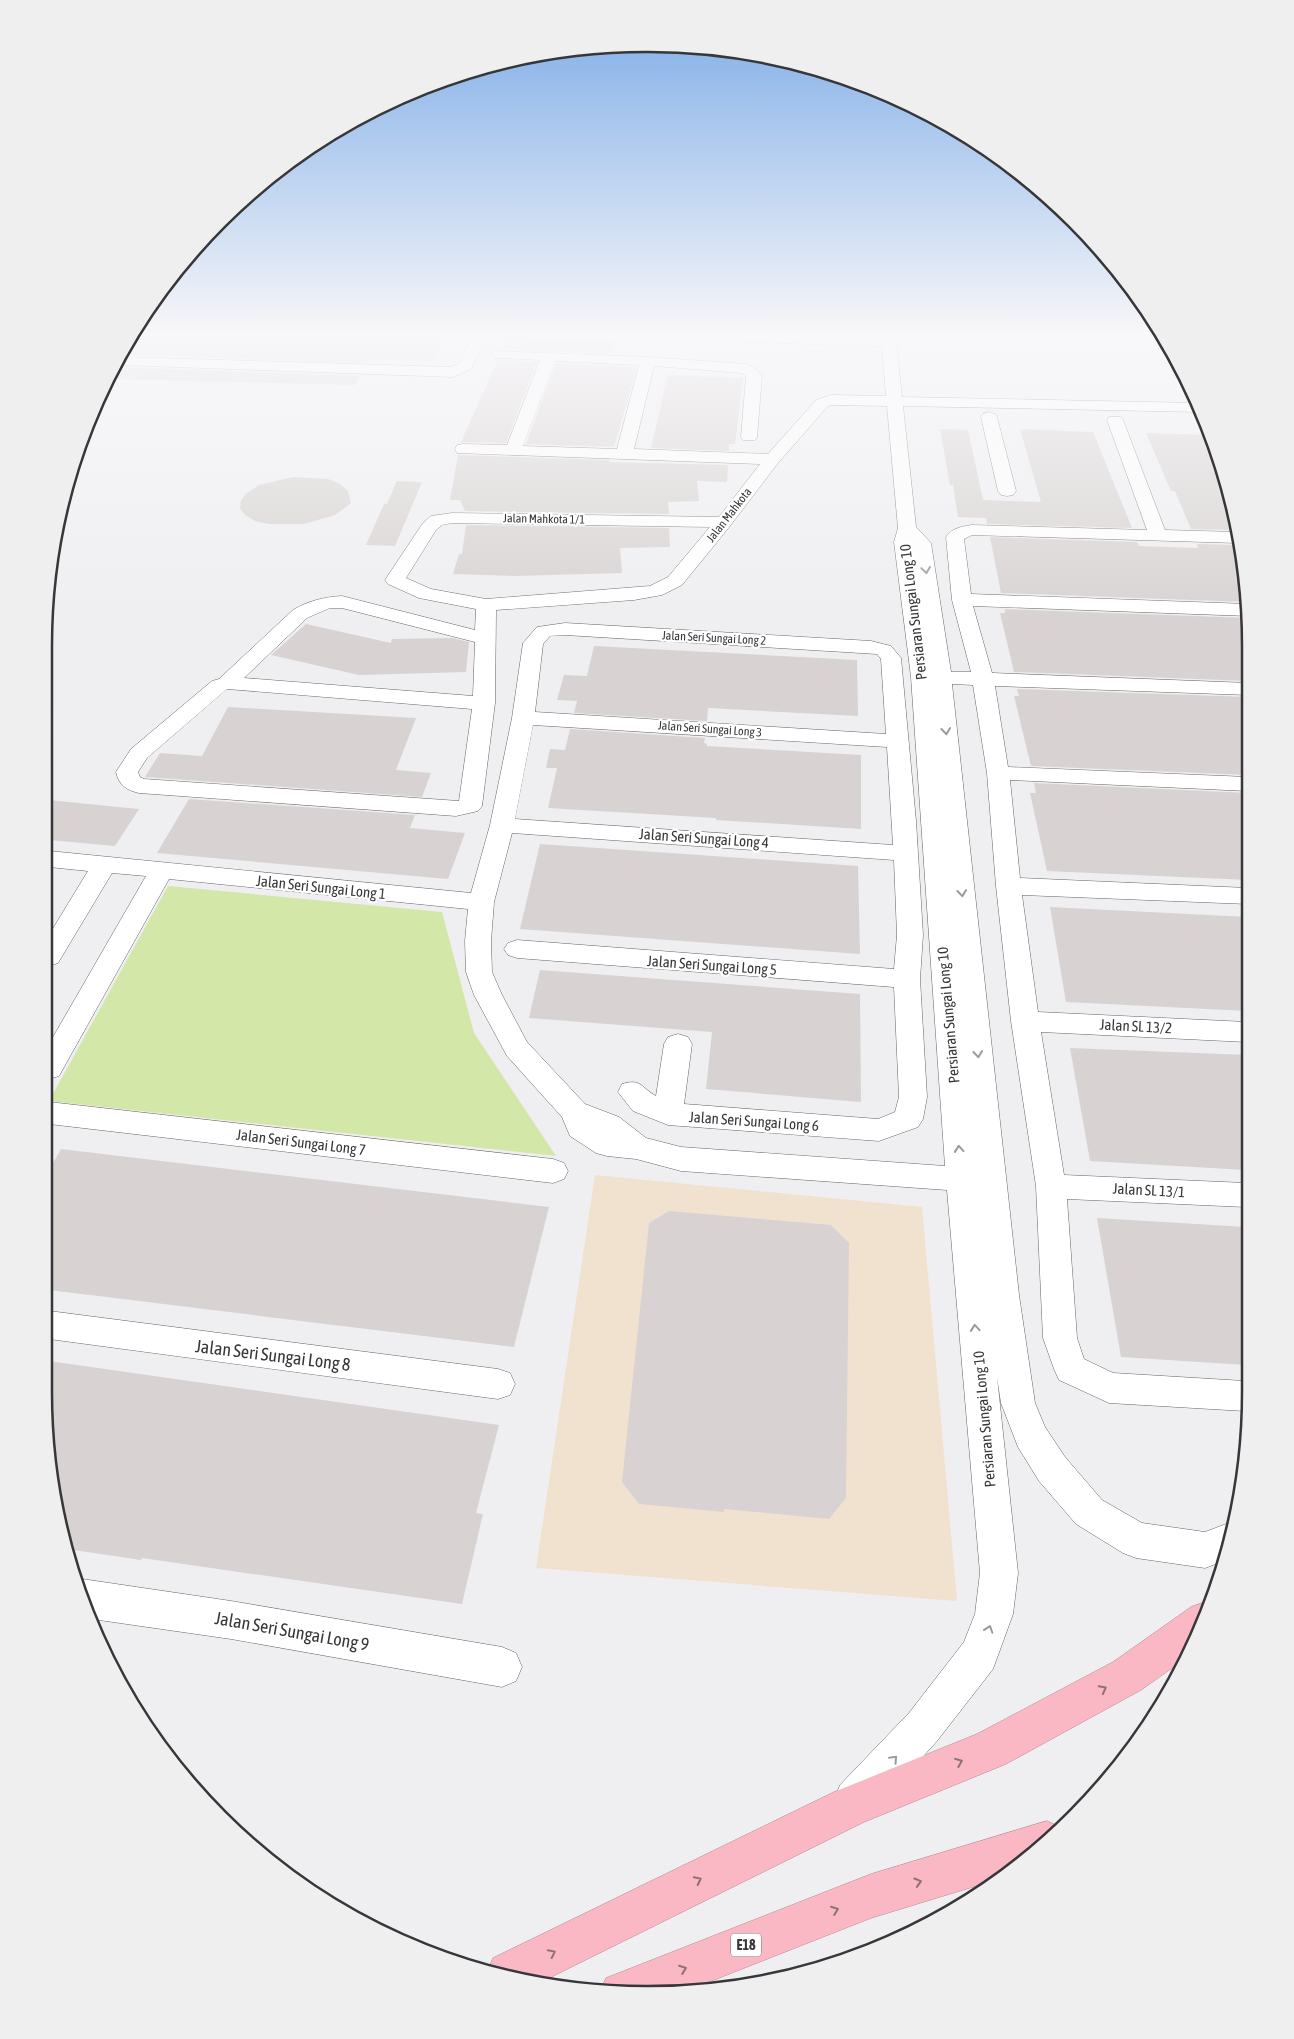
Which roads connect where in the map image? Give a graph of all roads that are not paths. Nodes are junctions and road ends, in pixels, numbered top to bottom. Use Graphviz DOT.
graph roads {
  1 [pos="522,427"];
  2 [pos="631,427"];
  3 [pos="750,427"];
  4 [pos="800,427"];
  5 [pos="897,427"];
  6 [pos="991,427"];
  7 [pos="1118,427"];
  8 [pos="749,437"];
  9 [pos="463,449"];
  10 [pos="513,451"];
  11 [pos="624,454"];
  12 [pos="772,459"];
  13 [pos="1007,491"];
  14 [pos="724,522"];
  15 [pos="1158,536"];
  16 [pos="1231,538"];
  17 [pos="395,580"];
  18 [pos="962,600"];
  19 [pos="486,605"];
  20 [pos="1240,610"];
  21 [pos="486,639"];
  22 [pos="931,678"];
  23 [pos="983,679"];
  24 [pos="226,683"];
  25 [pos="1242,689"];
  26 [pos="484,703"];
  27 [pos="523,718"];
  28 [pos="897,741"];
  29 [pos="998,773"];
  30 [pos="1242,784"];
  31 [pos="502,825"];
  32 [pos="905,853"];
  33 [pos="52,859"];
  34 [pos="104,865"];
  35 [pos="161,871"];
  36 [pos="1008,886"];
  37 [pos="1242,896"];
  38 [pos="481,902"];
  39 [pos="517,949"];
  40 [pos="52,952"];
  41 [pos="907,979"];
  42 [pos="1025,1020"];
  43 [pos="1242,1032"];
  44 [pos="678,1044"];
  45 [pos="52,1064"];
  46 [pos="632,1092"];
  47 [pos="52,1113"];
  48 [pos="668,1114"];
  49 [pos="552,1170"];
  50 [pos="961,1179"];
  51 [pos="991,1181"];
  52 [pos="1051,1186"];
  53 [pos="1242,1196"];
  54 [pos="52,1325"];
  55 [pos="498,1384"];
  56 [pos="1242,1396"];
  57 [pos="1222,1544"];
  58 [pos="90,1599"];
  59 [pos="1191,1631"];
  60 [pos="502,1666"];
  61 [pos="849,1807"];
  62 [pos="1027,1849"];
  63 [pos="515,1971"];
  64 [pos="643,1986"];
  1 -- 10 [label="street"];
  2 -- 11 [label="street"];
  3 -- 8 [label="street"];
  4 -- 12 [label="street, Jalan Mahkota"];
  5 -- 22 [label="street, Persiaran Sungai Long 10"];
  6 -- 13 [label="street"];
  7 -- 15 [label="street"];
  9 -- 10 [label="street"];
  10 -- 11 [label="street"];
  11 -- 12 [label="street"];
  12 -- 14 [label="street, Jalan Mahkota"];
  14 -- 17 [label="street, Jalan Mahkota 1/1"];
  14 -- 19 [label="street, Jalan Mahkota"];
  15 -- 16 [label="street"];
  15 -- 18 [label="street"];
  17 -- 19 [label="street, Jalan Mahkota"];
  18 -- 20 [label="street"];
  18 -- 23 [label="street"];
  19 -- 21 [label="street"];
  21 -- 24 [label="street"];
  21 -- 26 [label="street"];
  22 -- 23 [label="street"];
  50 -- 22 [label="street, Persiaran Sungai Long 10, one-way"];
  22 -- 51 [label="street, Persiaran Sungai Long 10, one-way"];
  23 -- 25 [label="street"];
  23 -- 29 [label="street"];
  24 -- 26 [label="street"];
  24 -- 26 [label="street"];
  27 -- 28 [label="street, Jalan Seri Sungai Long 3"];
  27 -- 28 [label="street, Jalan Seri Sungai Long 2"];
  27 -- 31 [label="street"];
  28 -- 32 [label="street"];
  29 -- 30 [label="street"];
  29 -- 36 [label="street"];
  31 -- 32 [label="street, Jalan Seri Sungai Long 4"];
  31 -- 38 [label="street"];
  32 -- 41 [label="street"];
  33 -- 34 [label="street, Jalan Seri Sungai Long 1"];
  34 -- 35 [label="street, Jalan Seri Sungai Long 1"];
  34 -- 40 [label="street"];
  35 -- 38 [label="street, Jalan Seri Sungai Long 1"];
  35 -- 45 [label="street"];
  36 -- 37 [label="street"];
  36 -- 42 [label="street"];
  38 -- 50 [label="street"];
  39 -- 41 [label="street, Jalan Seri Sungai Long 5"];
  41 -- 48 [label="street, Jalan Seri Sungai Long 6"];
  42 -- 43 [label="street, Jalan SL 13/2"];
  42 -- 52 [label="street"];
  44 -- 48 [label="street, Jalan Seri Sungai Long 6"];
  46 -- 48 [label="street"];
  47 -- 49 [label="street, Jalan Seri Sungai Long 7"];
  50 -- 51 [label="street"];
  61 -- 50 [label="street, Persiaran Sungai Long 10, one-way"];
  51 -- 57 [label="street, Persiaran Sungai Long 10"];
  52 -- 53 [label="street, Jalan SL 13/1"];
  52 -- 56 [label="street"];
  54 -- 55 [label="street, Jalan Seri Sungai Long 8"];
  58 -- 60 [label="street, Jalan Seri Sungai Long 9"];
  61 -- 59 [label="highway, one-way"];
  63 -- 61 [label="highway, one-way"];
  64 -- 62 [label="highway, E18, one-way"];
}
